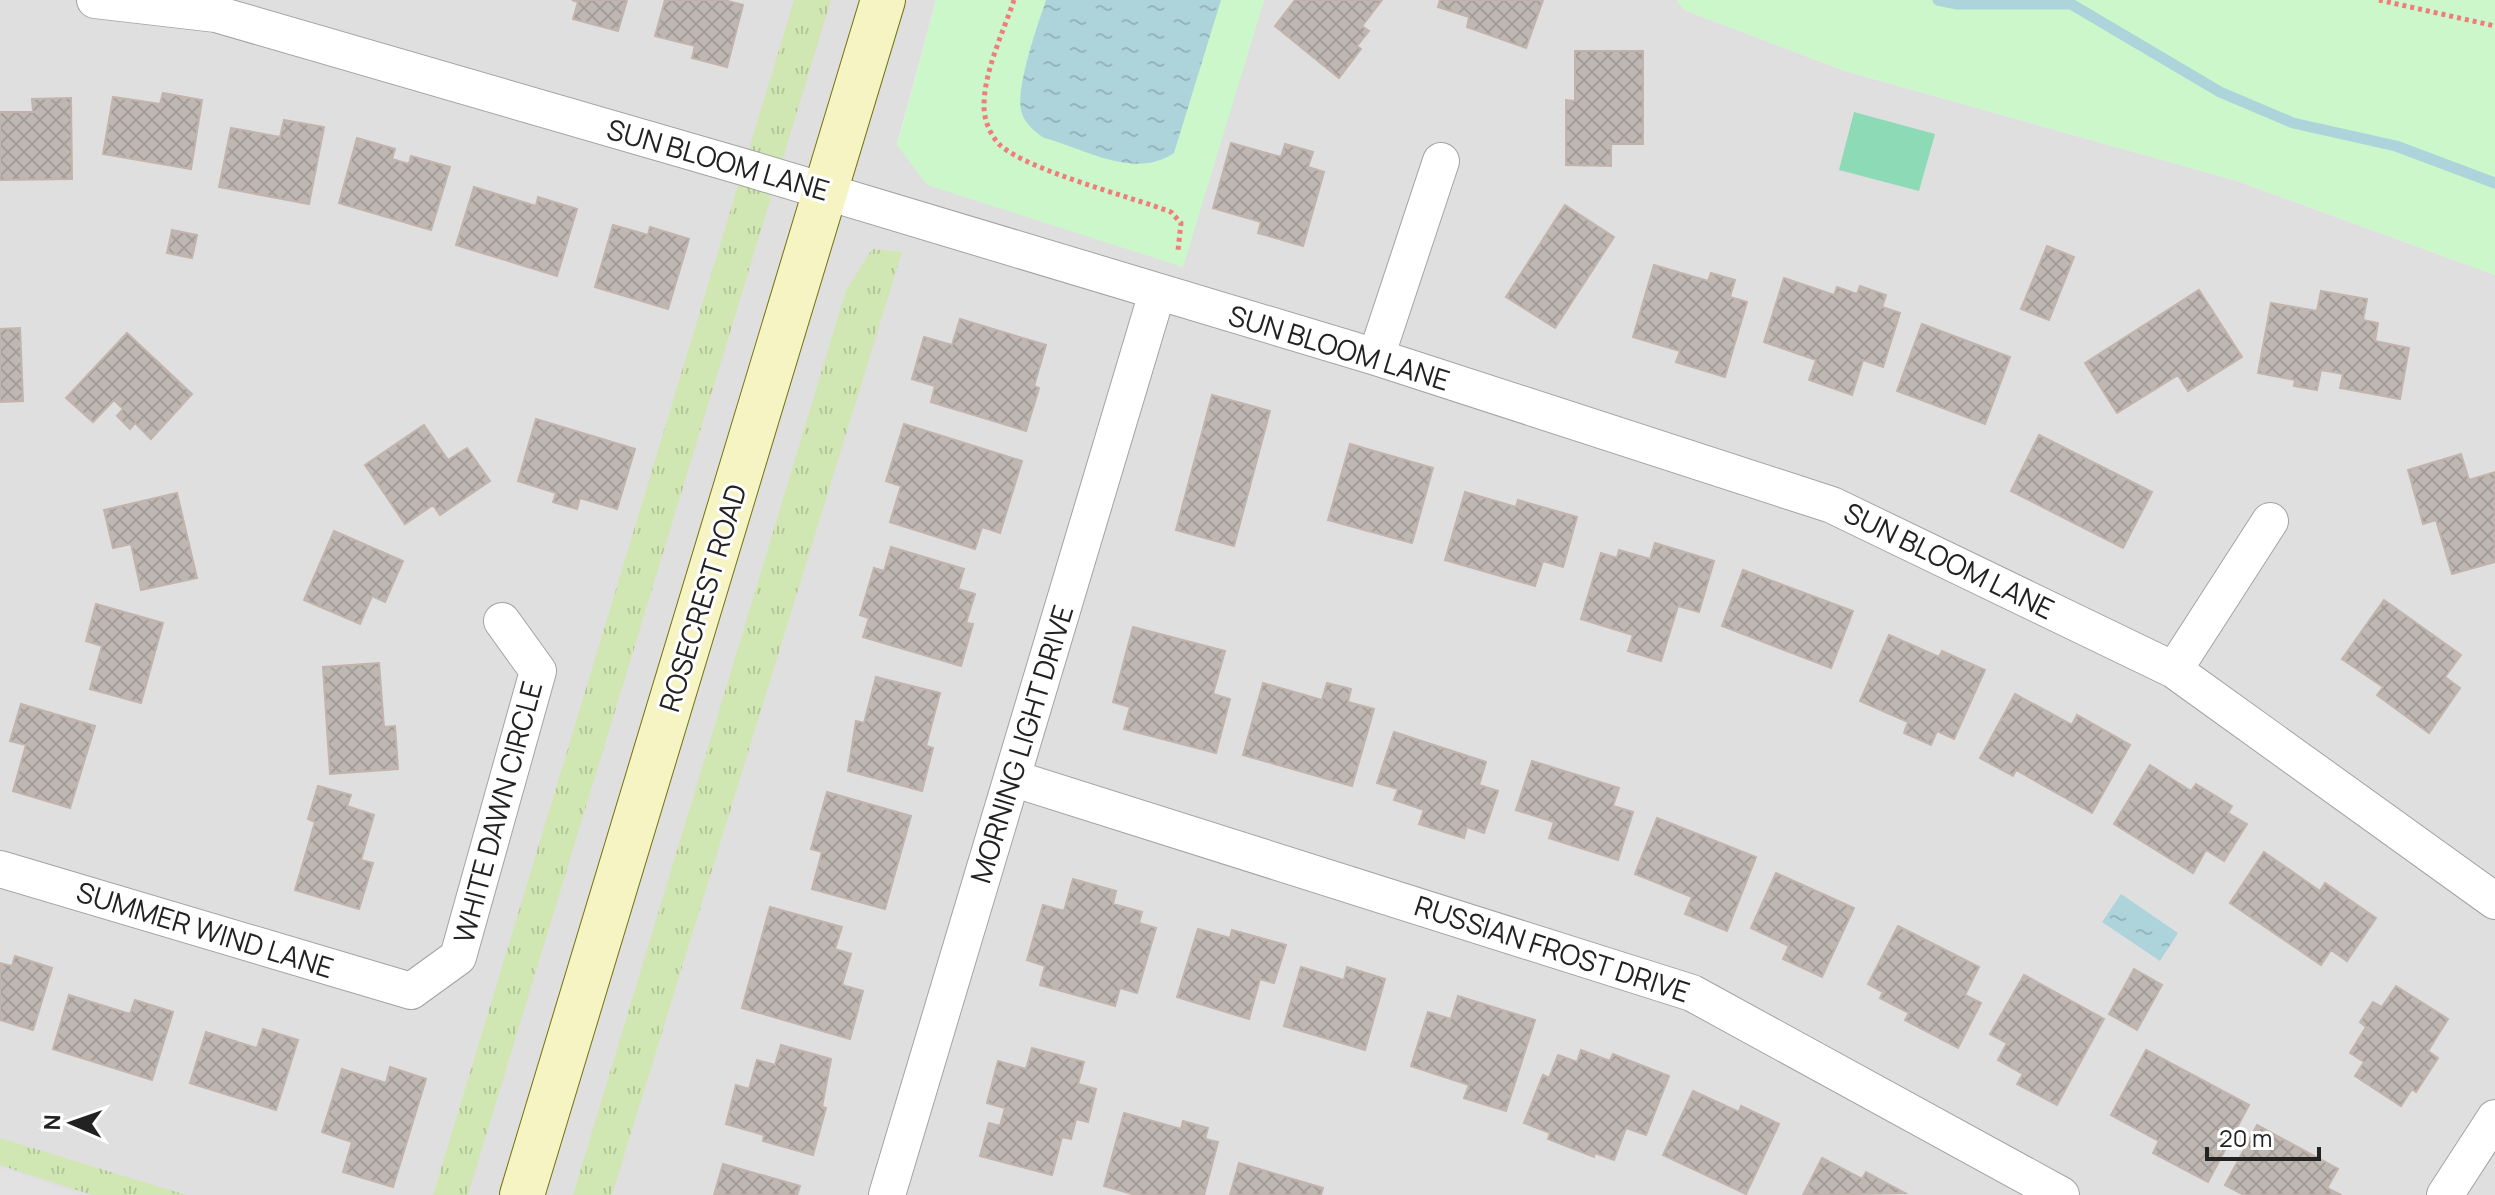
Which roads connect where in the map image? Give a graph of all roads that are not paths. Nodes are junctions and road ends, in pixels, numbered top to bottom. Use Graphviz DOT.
graph roads {
  1 [pos="95,0"];
  2 [pos="883,0"];
  3 [pos="1441,161"];
  4 [pos="826,191"];
  5 [pos="1157,293"];
  6 [pos="1376,357"];
  7 [pos="2270,521"];
  8 [pos="502,621"];
  9 [pos="2174,670"];
  10 [pos="1012,778"];
  11 [pos="0,869"];
  12 [pos="2495,901"];
  13 [pos="411,991"];
  14 [pos="2495,1118"];
  15 [pos="522,1195"];
  16 [pos="887,1195"];
  17 [pos="2061,1195"];
  18 [pos="2445,1195"];
  1 -- 4 [label="street, SUN BLOOM LANE"];
  2 -- 4 [label="main road, ROSECREST ROAD"];
  3 -- 6 [label="street"];
  4 -- 5 [label="street, SUN BLOOM LANE"];
  4 -- 15 [label="main road, ROSECREST ROAD"];
  5 -- 6 [label="street, SUN BLOOM LANE"];
  5 -- 10 [label="street, MORNING LIGHT DRIVE"];
  6 -- 9 [label="street, SUN BLOOM LANE"];
  7 -- 9 [label="street"];
  8 -- 13 [label="street, WHITE DAWN CIRCLE"];
  9 -- 12 [label="street, SUN BLOOM LANE"];
  10 -- 16 [label="street, MORNING LIGHT DRIVE"];
  10 -- 17 [label="street, RUSSIAN FROST DRIVE"];
  11 -- 13 [label="street, SUMMER WIND LANE"];
  14 -- 18 [label="street"];
}
